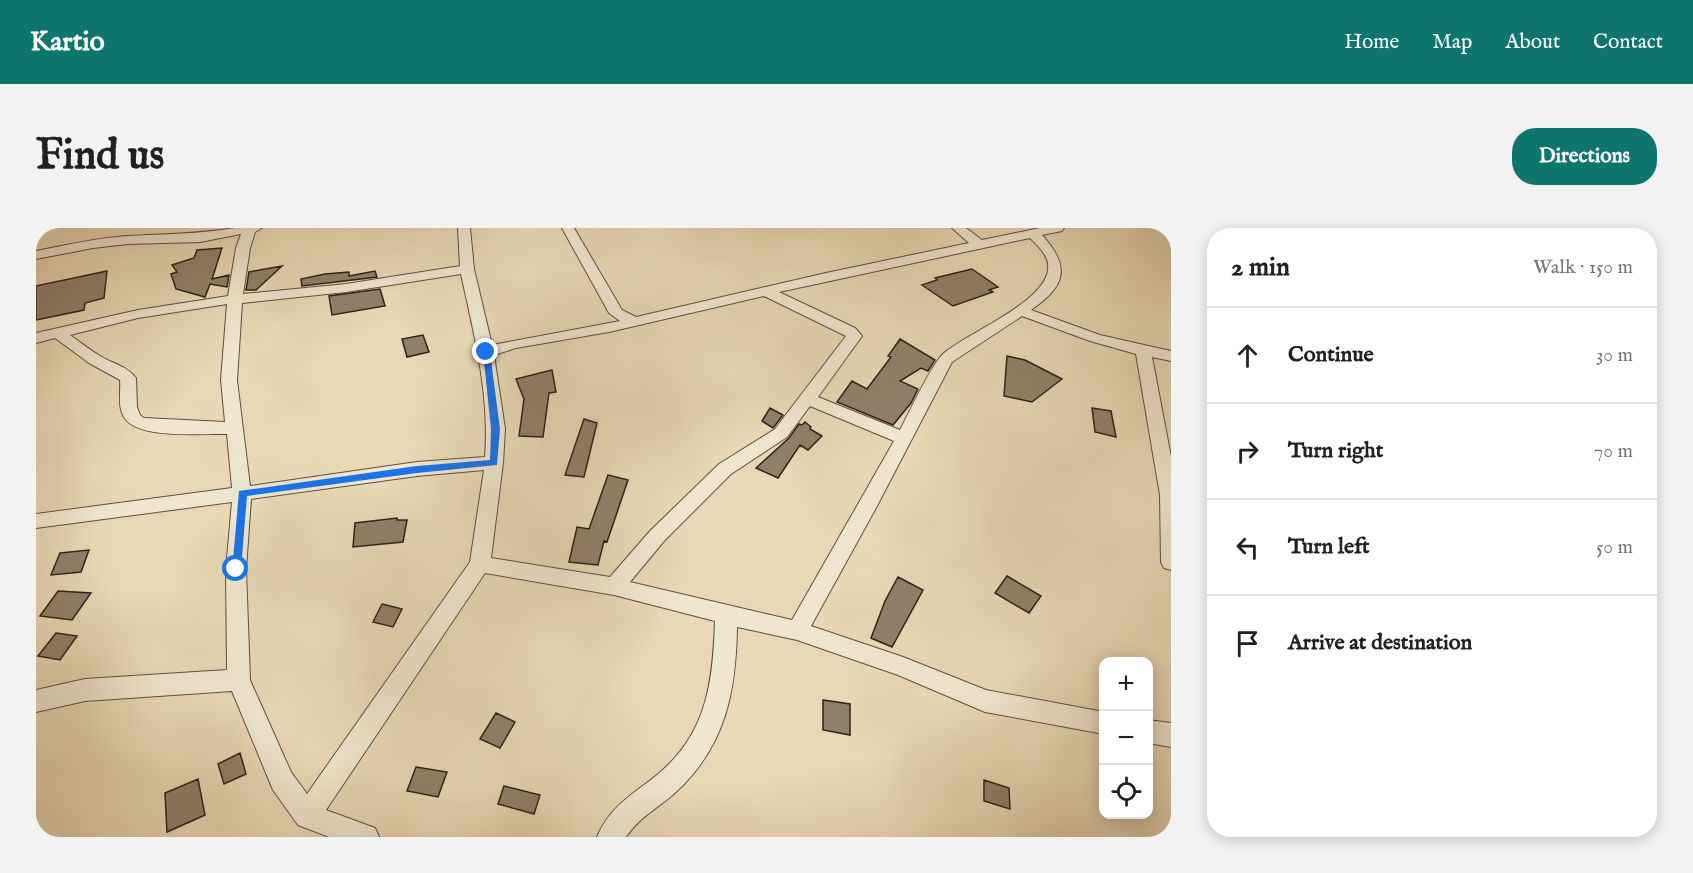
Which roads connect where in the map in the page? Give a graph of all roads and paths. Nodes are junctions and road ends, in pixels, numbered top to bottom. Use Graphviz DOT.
graph roads {
  1 [pos="252,228"];
  2 [pos="464,228"];
  3 [pos="568,228"];
  4 [pos="958,228"];
  5 [pos="1058,228"];
  6 [pos="1034,234"];
  7 [pos="979,244"];
  8 [pos="36,255"];
  9 [pos="467,269"];
  10 [pos="767,292"];
  11 [pos="235,299"];
  12 [pos="1021,311"];
  13 [pos="616,313"];
  14 [pos="634,322"];
  15 [pos="609,328"];
  16 [pos="59,334"];
  17 [pos="36,338"];
  18 [pos="486,352"];
  19 [pos="1143,352"];
  20 [pos="1171,356"];
  21 [pos="808,399"];
  22 [pos="234,428"];
  23 [pos="904,439"];
  24 [pos="494,463"];
  25 [pos="242,494"];
  26 [pos="36,520"];
  27 [pos="1171,562"];
  28 [pos="480,564"];
  29 [pos="614,586"];
  30 [pos="726,615"];
  31 [pos="797,631"];
  32 [pos="239,680"];
  33 [pos="36,701"];
  34 [pos="1099,722"];
  35 [pos="1153,732"];
  36 [pos="1171,735"];
  37 [pos="307,816"];
  38 [pos="366,837"];
  39 [pos="610,837"];
  1 -- 8 [label="street"];
  1 -- 11 [label="street"];
  2 -- 9 [label="street"];
  3 -- 13 [label="street"];
  4 -- 7 [label="street"];
  5 -- 6 [label="street"];
  6 -- 7 [label="street"];
  6 -- 12 [label="street"];
  7 -- 10 [label="street"];
  9 -- 11 [label="street"];
  9 -- 18 [label="street"];
  10 -- 14 [label="street"];
  10 -- 21 [label="street"];
  11 -- 16 [label="street"];
  11 -- 22 [label="street"];
  12 -- 19 [label="street"];
  12 -- 23 [label="street"];
  13 -- 14 [label="street"];
  13 -- 15 [label="street"];
  14 -- 15 [label="street"];
  15 -- 18 [label="street"];
  16 -- 17 [label="street"];
  16 -- 22 [label="street"];
  18 -- 24 [label="street"];
  19 -- 20 [label="street"];
  19 -- 27 [label="street"];
  21 -- 23 [label="street"];
  21 -- 29 [label="street"];
  22 -- 25 [label="street"];
  23 -- 31 [label="street"];
  24 -- 25 [label="street"];
  24 -- 28 [label="street"];
  25 -- 26 [label="street"];
  25 -- 32 [label="street"];
  28 -- 29 [label="street"];
  28 -- 37 [label="street"];
  29 -- 30 [label="street"];
  30 -- 31 [label="street"];
  30 -- 39 [label="street"];
  31 -- 34 [label="street"];
  32 -- 33 [label="street"];
  32 -- 37 [label="street"];
  35 -- 36 [label="street"];
  37 -- 38 [label="street"];
}
